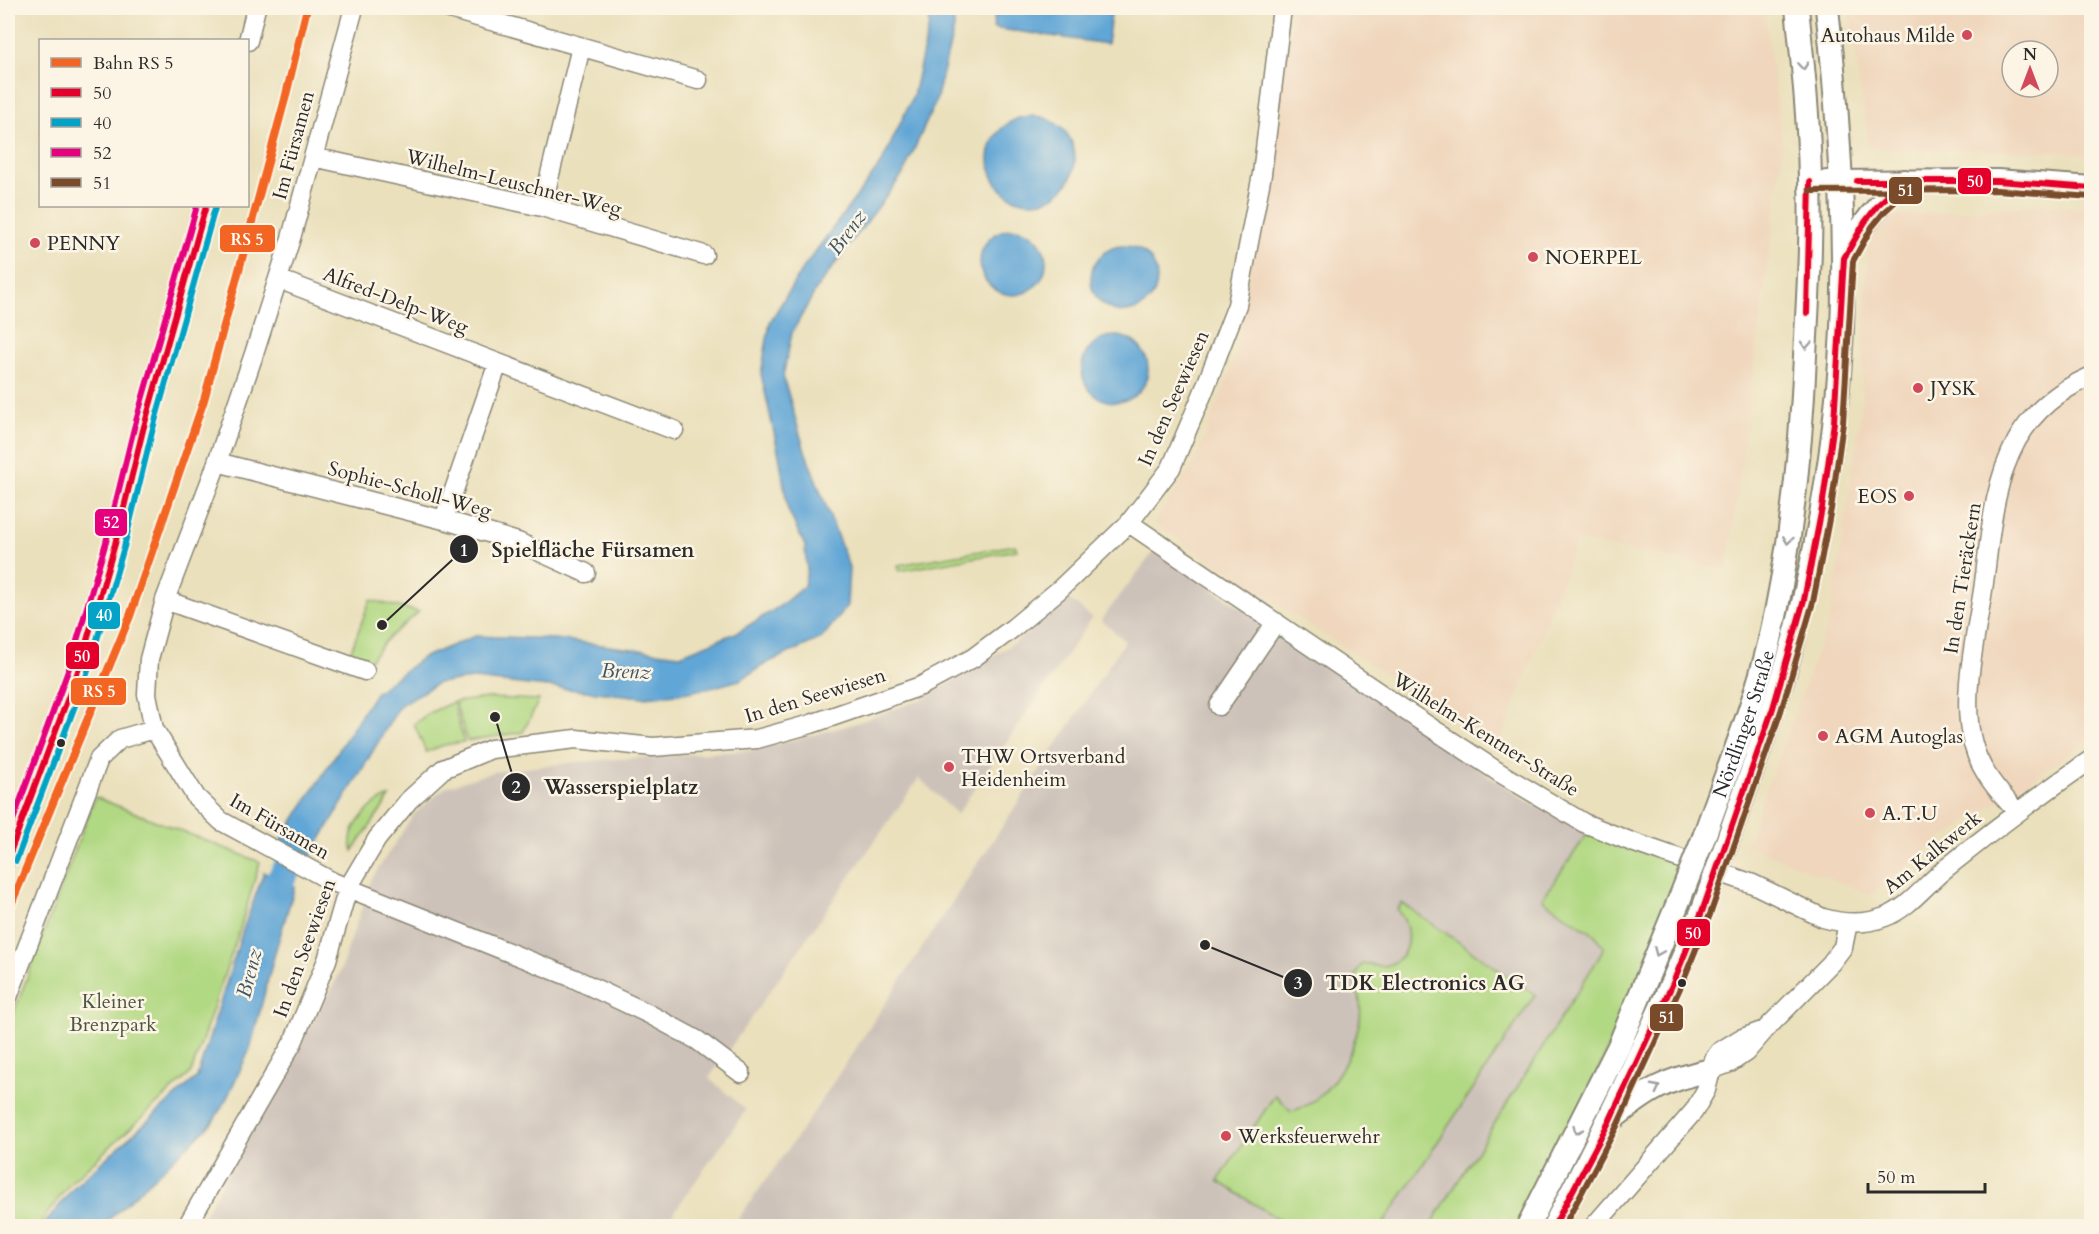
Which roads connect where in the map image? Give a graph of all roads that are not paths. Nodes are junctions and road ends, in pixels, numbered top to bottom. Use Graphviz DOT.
graph roads {
  1 [pos="256,8"];
  2 [pos="354,8"];
  3 [pos="446,8"];
  4 [pos="1282,8"];
  5 [pos="1797,8"];
  6 [pos="1827,8"];
  7 [pos="248,39"];
  8 [pos="581,47"];
  9 [pos="698,80"];
  10 [pos="313,158"];
  11 [pos="1904,181"];
  12 [pos="1810,182"];
  13 [pos="1841,182"];
  14 [pos="2091,188"];
  15 [pos="206,207"];
  16 [pos="542,207"];
  17 [pos="704,255"];
  18 [pos="1844,258"];
  19 [pos="278,279"];
  20 [pos="498,363"];
  21 [pos="2091,376"];
  22 [pos="674,430"];
  23 [pos="217,462"];
  24 [pos="444,519"];
  25 [pos="1129,524"];
  26 [pos="586,573"];
  27 [pos="165,600"];
  28 [pos="1276,622"];
  29 [pos="365,671"];
  30 [pos="1220,706"];
  31 [pos="154,729"];
  32 [pos="2091,759"];
  33 [pos="2017,812"];
  34 [pos="8,858"];
  35 [pos="348,888"];
  36 [pos="1848,923"];
  37 [pos="8,997"];
  38 [pos="1711,1070"];
  39 [pos="741,1073"];
  40 [pos="1609,1122"];
  41 [pos="187,1227"];
  42 [pos="1528,1227"];
  43 [pos="1554,1227"];
  44 [pos="1594,1227"];
  1 -- 7 [label="street"];
  2 -- 10 [label="street, Im Fürsamen"];
  3 -- 8 [label="street"];
  4 -- 25 [label="street, In den Seewiesen"];
  5 -- 12 [label="main road, Nördlinger Straße, one-way"];
  6 -- 13 [label="main road, Nördlinger Straße"];
  8 -- 9 [label="street"];
  8 -- 16 [label="street"];
  10 -- 16 [label="street, Wilhelm-Leuschner-Weg"];
  10 -- 19 [label="street, Im Fürsamen"];
  11 -- 13 [label="main road"];
  11 -- 14 [label="main road"];
  11 -- 18 [label="main road"];
  12 -- 13 [label="main road"];
  12 -- 42 [label="main road, Nördlinger Straße, one-way, bridge"];
  13 -- 18 [label="main road, Nördlinger Straße"];
  15 -- 34 [label="street"];
  16 -- 17 [label="street, Wilhelm-Leuschner-Weg"];
  18 -- 40 [label="main road, Nördlinger Straße, bridge"];
  19 -- 20 [label="street, Alfred-Delp-Weg"];
  19 -- 23 [label="street, Im Fürsamen"];
  20 -- 22 [label="street, Alfred-Delp-Weg"];
  20 -- 24 [label="street"];
  21 -- 33 [label="street, In den Tieräckern"];
  23 -- 24 [label="street, Sophie-Scholl-Weg"];
  23 -- 27 [label="street, Im Fürsamen"];
  24 -- 26 [label="street, Sophie-Scholl-Weg"];
  25 -- 28 [label="street, Wilhelm-Kentner-Straße"];
  25 -- 35 [label="street, In den Seewiesen"];
  27 -- 29 [label="street"];
  27 -- 31 [label="street, Im Fürsamen"];
  28 -- 30 [label="street"];
  28 -- 36 [label="street, Wilhelm-Kentner-Straße"];
  31 -- 35 [label="street, Im Fürsamen"];
  31 -- 37 [label="street"];
  32 -- 33 [label="street, Am Kalkwerk"];
  33 -- 36 [label="street, Am Kalkwerk"];
  35 -- 39 [label="street, Im Fürsamen"];
  35 -- 41 [label="street, In den Seewiesen"];
  36 -- 38 [label="street"];
  40 -- 38 [label="main road, one-way"];
  38 -- 44 [label="street"];
  40 -- 43 [label="main road, Nördlinger Straße"];
}
